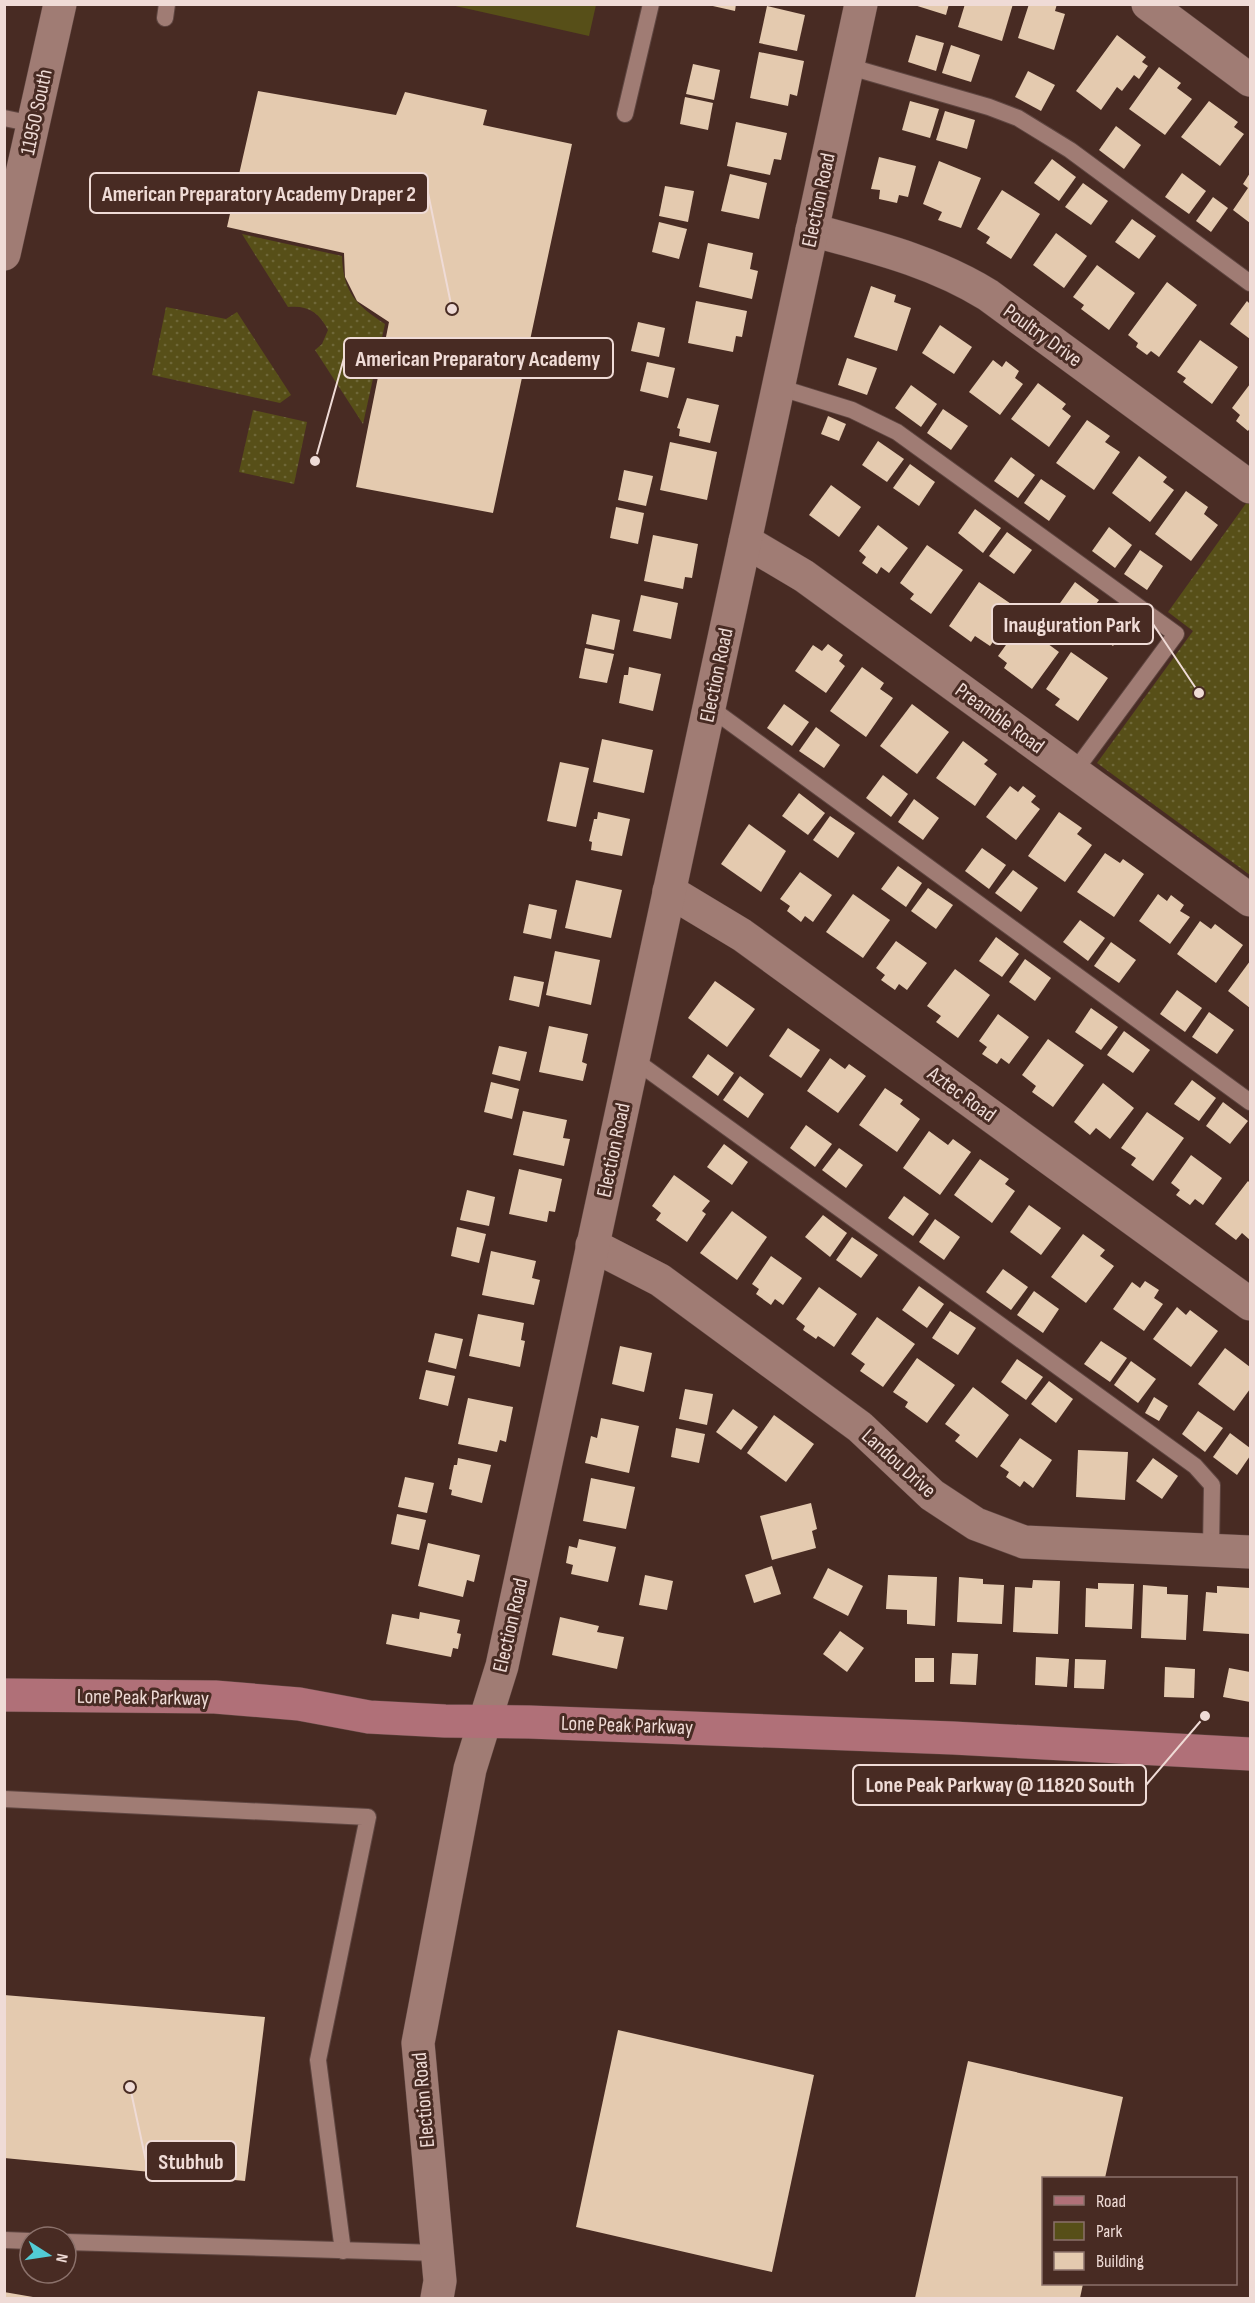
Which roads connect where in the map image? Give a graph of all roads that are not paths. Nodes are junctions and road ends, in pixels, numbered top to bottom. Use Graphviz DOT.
graph roads {
  1 [pos="60,4"];
  2 [pos="651,4"];
  3 [pos="861,4"];
  4 [pos="1148,4"];
  5 [pos="847,66"];
  6 [pos="1251,80"];
  7 [pos="625,114"];
  8 [pos="19,121"];
  9 [pos="812,230"];
  10 [pos="4,254"];
  11 [pos="1251,283"];
  12 [pos="778,387"];
  13 [pos="1251,487"];
  14 [pos="745,541"];
  15 [pos="709,708"];
  16 [pos="1074,772"];
  17 [pos="669,891"];
  18 [pos="1251,900"];
  19 [pos="633,1059"];
  20 [pos="1251,1102"];
  21 [pos="592,1245"];
  22 [pos="1251,1304"];
  23 [pos="1211,1549"];
  24 [pos="1251,1551"];
  25 [pos="4,1695"];
  26 [pos="485,1722"];
  27 [pos="1251,1754"];
  28 [pos="4,1799"];
  29 [pos="78,2242"];
  30 [pos="343,2251"];
  31 [pos="438,2253"];
  32 [pos="436,2298"];
  1 -- 8 [label="street, 11950 South"];
  2 -- 7 [label="lane"];
  3 -- 5 [label="street, Election Road"];
  4 -- 6 [label="street"];
  5 -- 9 [label="street, Election Road"];
  5 -- 11 [label="lane"];
  8 -- 10 [label="street, 11950 South"];
  9 -- 12 [label="street, Election Road"];
  9 -- 13 [label="street, Poultry Drive"];
  12 -- 14 [label="street, Election Road"];
  12 -- 16 [label="lane"];
  14 -- 15 [label="street, Election Road"];
  14 -- 16 [label="street, Preamble Road"];
  15 -- 17 [label="street, Election Road"];
  15 -- 20 [label="lane"];
  16 -- 18 [label="street, Preamble Road"];
  17 -- 19 [label="street, Election Road"];
  17 -- 22 [label="street, Aztec Road"];
  19 -- 21 [label="street, Election Road"];
  19 -- 23 [label="lane"];
  21 -- 23 [label="street, Landou Drive"];
  21 -- 26 [label="street, Election Road"];
  23 -- 24 [label="street, Landou Drive"];
  25 -- 26 [label="main road, Lone Peak Parkway"];
  26 -- 27 [label="main road, Lone Peak Parkway"];
  26 -- 31 [label="street, Election Road"];
  28 -- 30 [label="lane"];
  29 -- 30 [label="lane"];
  30 -- 31 [label="lane"];
  31 -- 32 [label="street, Election Road"];
}
